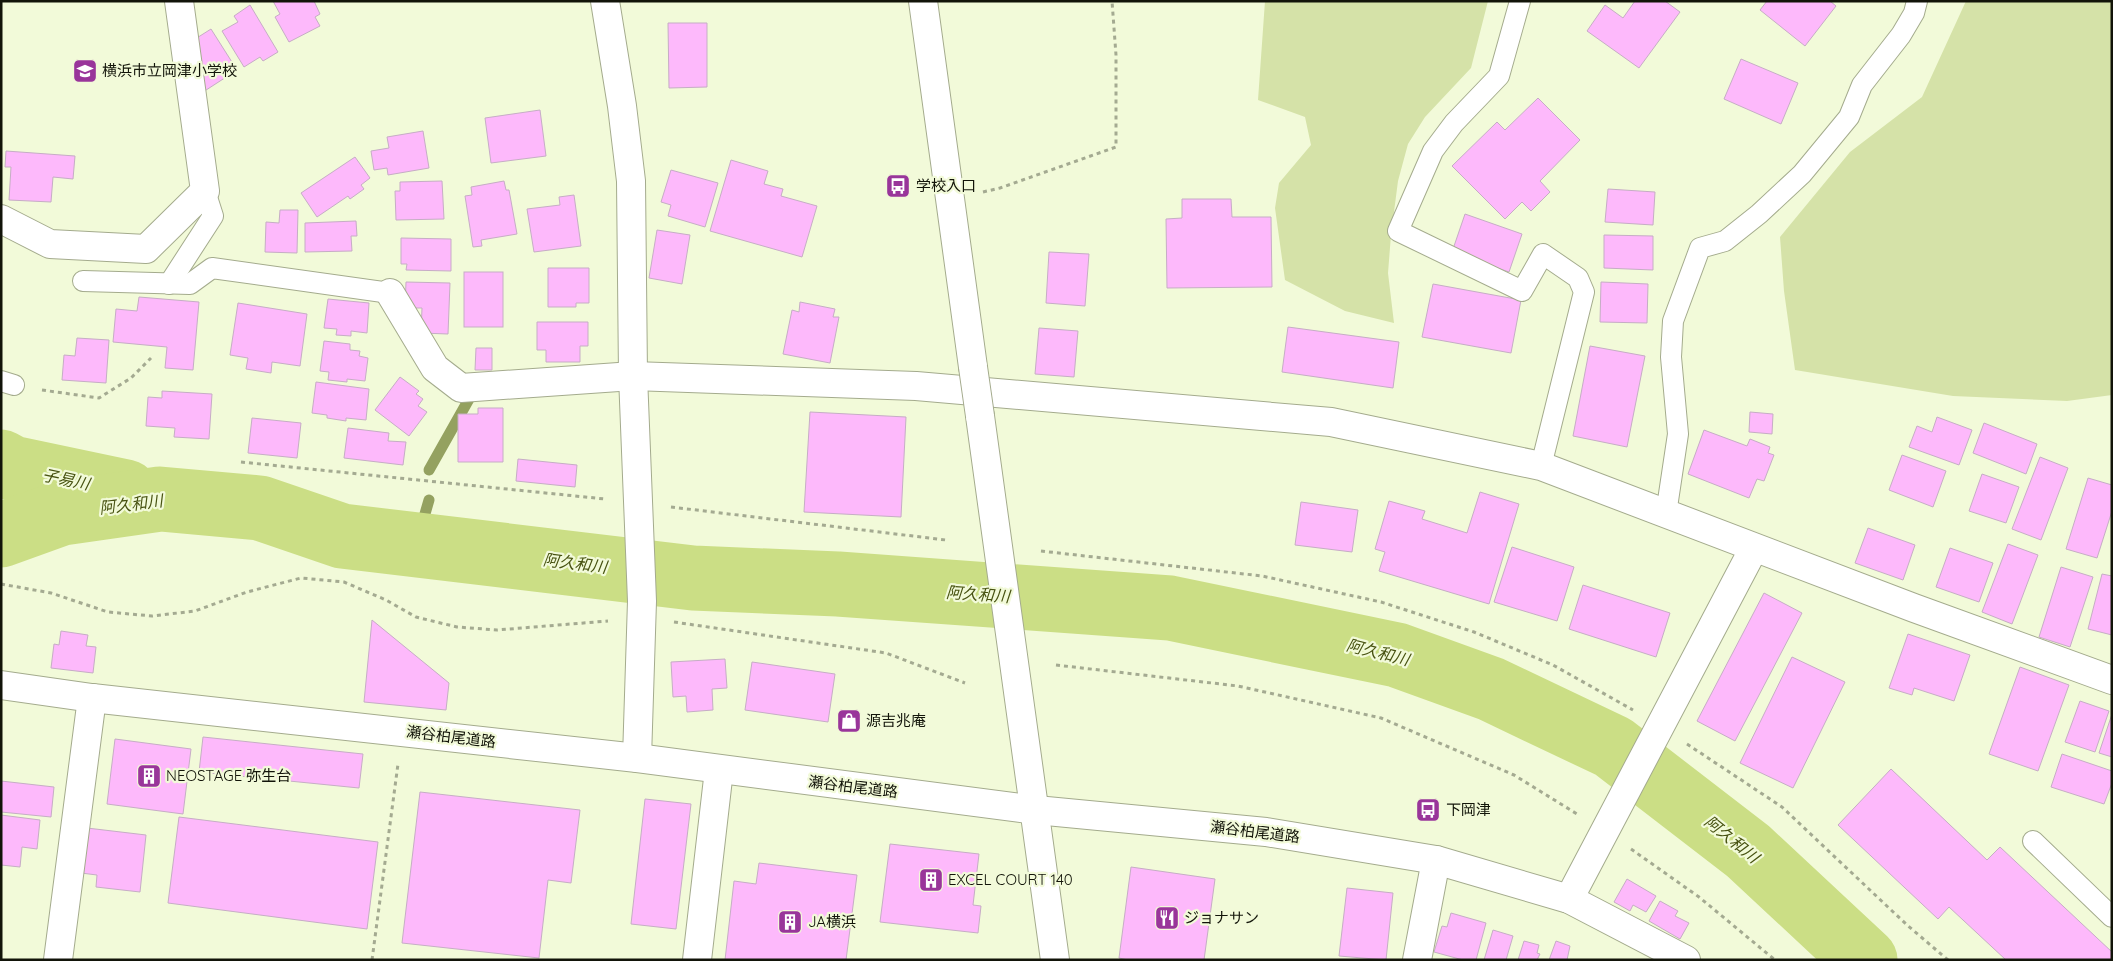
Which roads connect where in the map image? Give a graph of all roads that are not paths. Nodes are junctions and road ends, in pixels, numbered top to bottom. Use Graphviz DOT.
graph roads {
  1 [pos="179,1"];
  2 [pos="606,1"];
  3 [pos="923,1"];
  4 [pos="1520,1"];
  5 [pos="1918,1"];
  6 [pos="205,191"];
  7 [pos="1,219"];
  8 [pos="83,281"];
  9 [pos="169,284"];
  10 [pos="390,293"];
  11 [pos="633,376"];
  12 [pos="1540,466"];
  13 [pos="1666,514"];
  14 [pos="1754,548"];
  15 [pos="2112,680"];
  16 [pos="1,686"];
  17 [pos="92,698"];
  18 [pos="637,758"];
  19 [pos="719,770"];
  20 [pos="1036,810"];
  21 [pos="2033,841"];
  22 [pos="1436,860"];
  23 [pos="1569,899"];
  24 [pos="2112,917"];
  25 [pos="58,960"];
  26 [pos="697,960"];
  27 [pos="1055,960"];
  28 [pos="1417,960"];
  29 [pos="1686,960"];
  1 -- 6 [label="street"];
  2 -- 11 [label="street"];
  3 -- 20 [label="street, bridge"];
  4 -- 12 [label="lane"];
  5 -- 13 [label="lane"];
  6 -- 7 [label="street"];
  6 -- 9 [label="lane"];
  8 -- 9 [label="lane"];
  9 -- 10 [label="lane"];
  10 -- 11 [label="street"];
  11 -- 12 [label="street"];
  11 -- 18 [label="street"];
  12 -- 13 [label="street"];
  13 -- 14 [label="street"];
  14 -- 15 [label="street"];
  14 -- 23 [label="street"];
  16 -- 17 [label="street, 瀬谷柏尾道路"];
  17 -- 18 [label="street, 瀬谷柏尾道路"];
  17 -- 25 [label="street"];
  18 -- 19 [label="street, 瀬谷柏尾道路"];
  19 -- 20 [label="street, 瀬谷柏尾道路"];
  19 -- 26 [label="street"];
  20 -- 22 [label="street, 瀬谷柏尾道路"];
  20 -- 27 [label="street"];
  21 -- 24 [label="lane"];
  22 -- 23 [label="street, 瀬谷柏尾道路"];
  22 -- 28 [label="street"];
  23 -- 29 [label="street, 瀬谷柏尾道路"];
}
